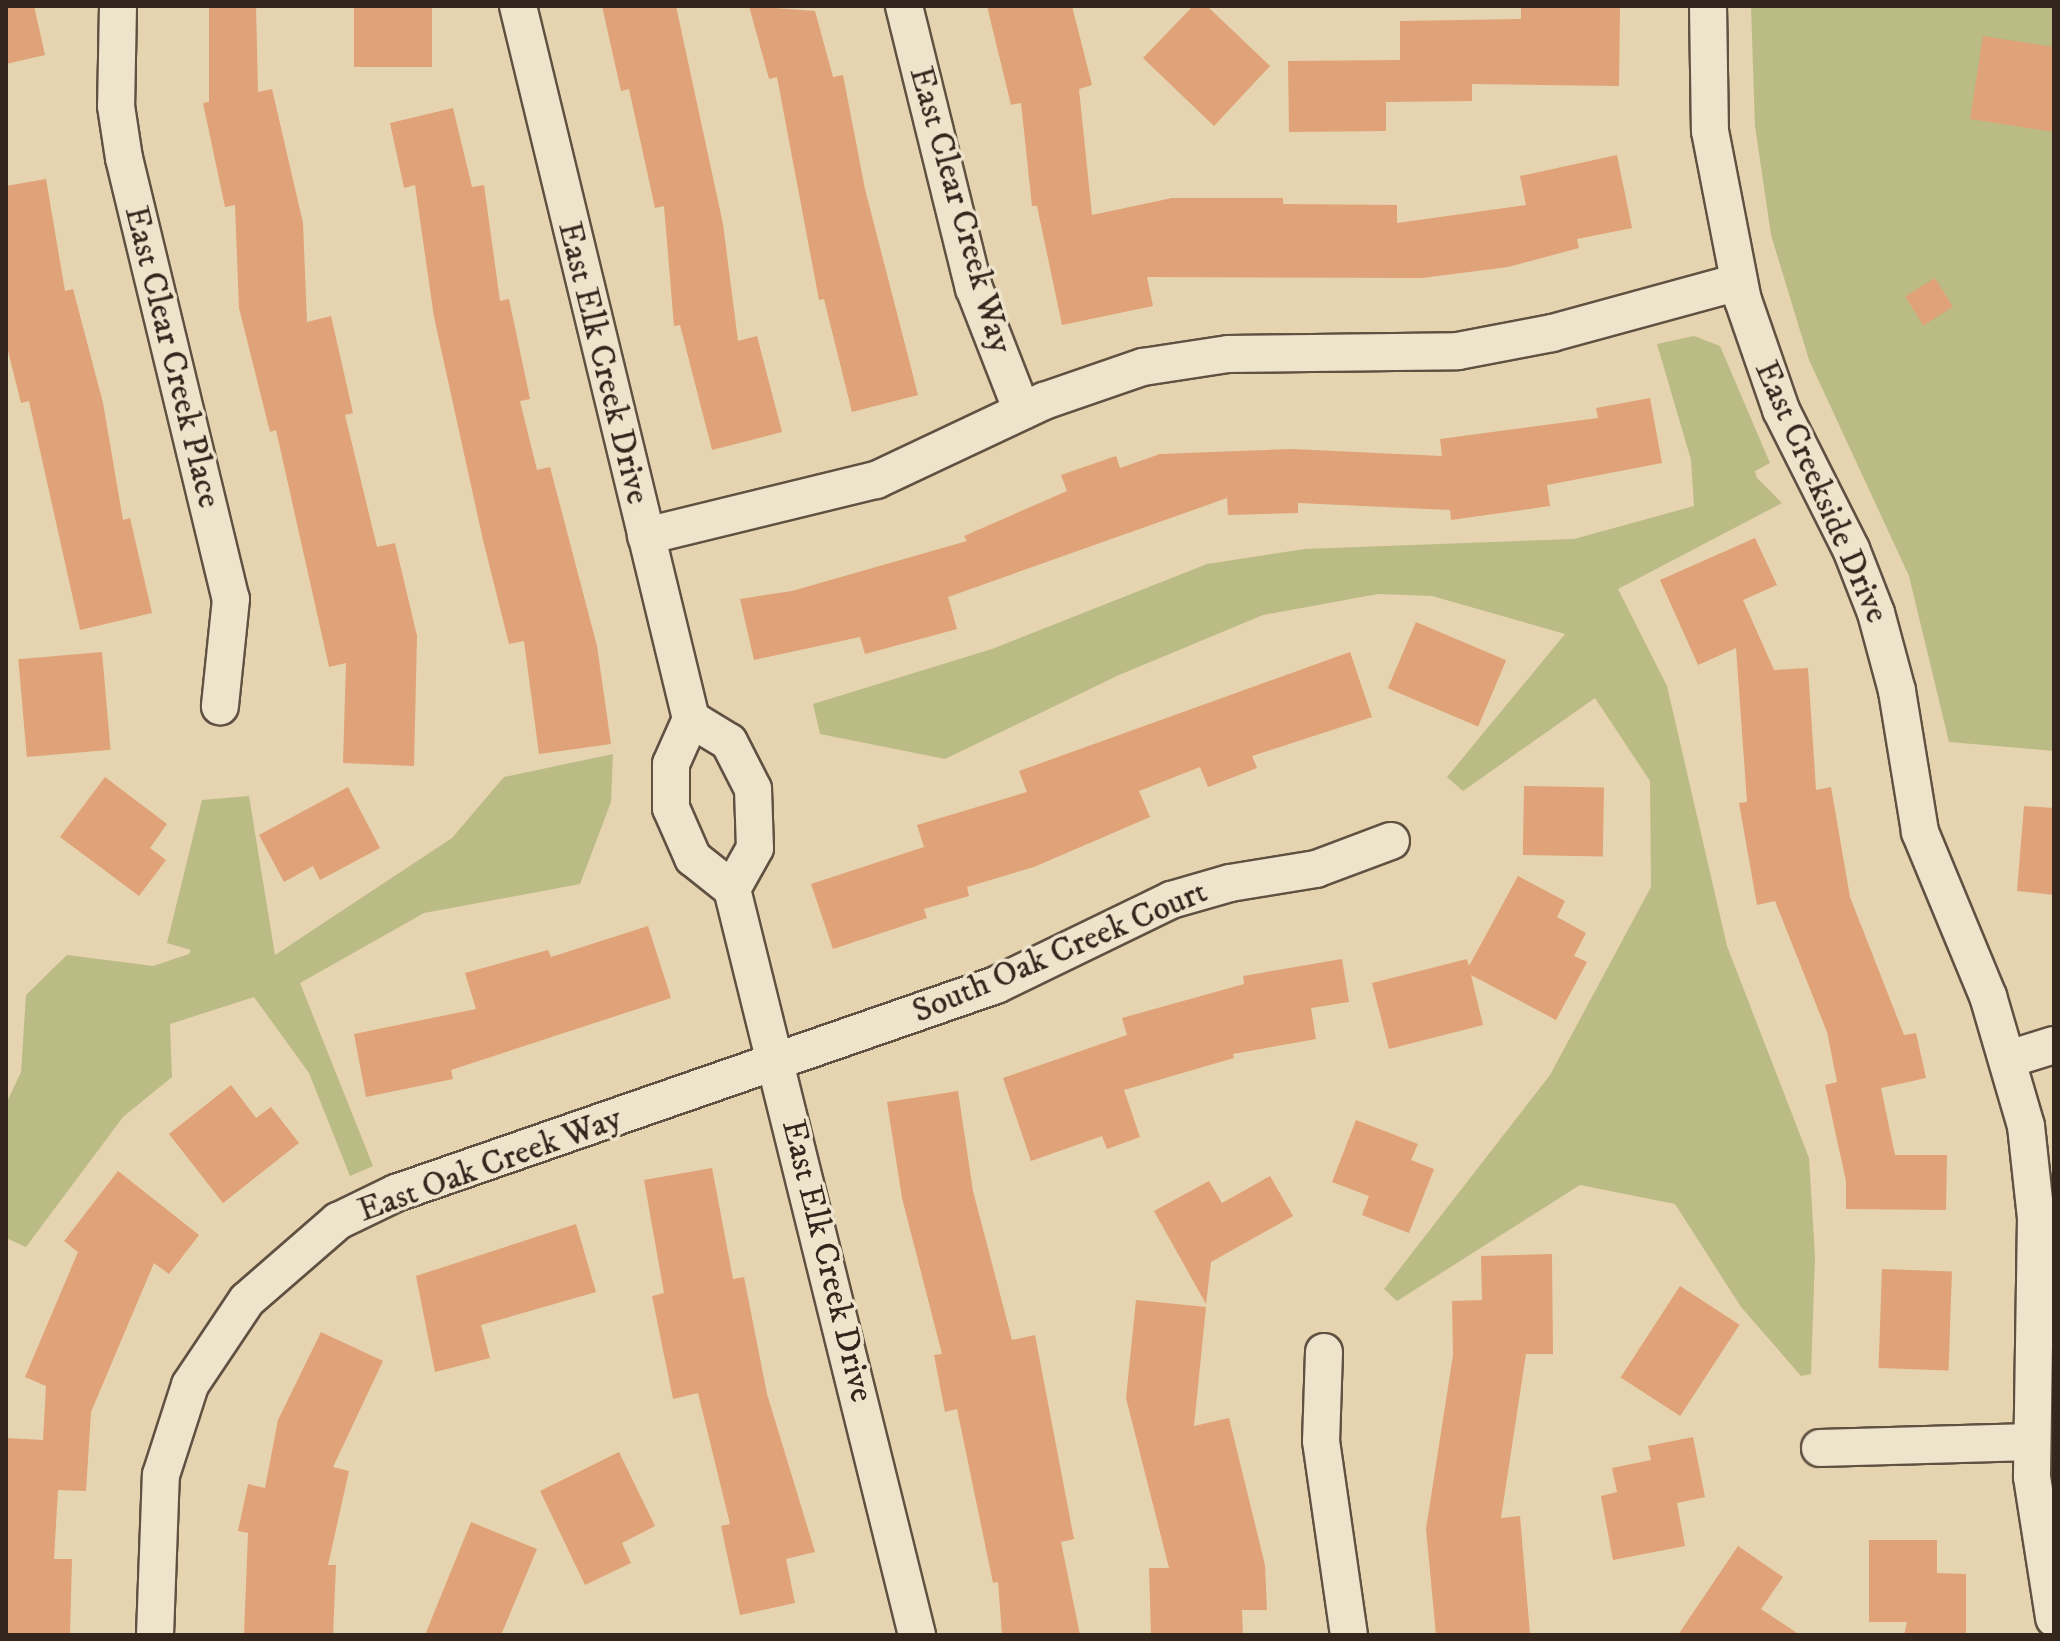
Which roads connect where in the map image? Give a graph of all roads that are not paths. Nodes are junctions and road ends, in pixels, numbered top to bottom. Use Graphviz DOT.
graph roads {
  1 [pos="118,6"];
  2 [pos="518,6"];
  3 [pos="904,6"];
  4 [pos="1708,6"];
  5 [pos="1738,282"];
  6 [pos="1022,411"];
  7 [pos="646,536"];
  8 [pos="220,706"];
  9 [pos="691,719"];
  10 [pos="1391,841"];
  11 [pos="732,889"];
  12 [pos="2054,1045"];
  13 [pos="2009,1059"];
  14 [pos="777,1063"];
  15 [pos="1324,1352"];
  16 [pos="2031,1442"];
  17 [pos="1820,1448"];
  18 [pos="2054,1618"];
  19 [pos="155,1635"];
  20 [pos="917,1635"];
  21 [pos="1349,1635"];
  1 -- 8 [label="street, East Clear Creek Place"];
  2 -- 7 [label="street, East Elk Creek Drive"];
  3 -- 6 [label="street, East Clear Creek Way"];
  4 -- 5 [label="street, East Creekside Drive"];
  5 -- 6 [label="street"];
  5 -- 13 [label="street, East Creekside Drive"];
  6 -- 7 [label="street"];
  7 -- 9 [label="street, East Elk Creek Drive"];
  9 -- 11 [label="street"];
  9 -- 11 [label="street"];
  10 -- 14 [label="street, South Oak Creek Court"];
  11 -- 14 [label="street, East Elk Creek Drive"];
  12 -- 13 [label="street"];
  13 -- 16 [label="street, East Creekside Drive"];
  14 -- 19 [label="street, East Oak Creek Way"];
  14 -- 20 [label="street, East Elk Creek Drive"];
  15 -- 21 [label="street"];
  16 -- 17 [label="street"];
  16 -- 18 [label="street, East Creekside Drive"];
}
